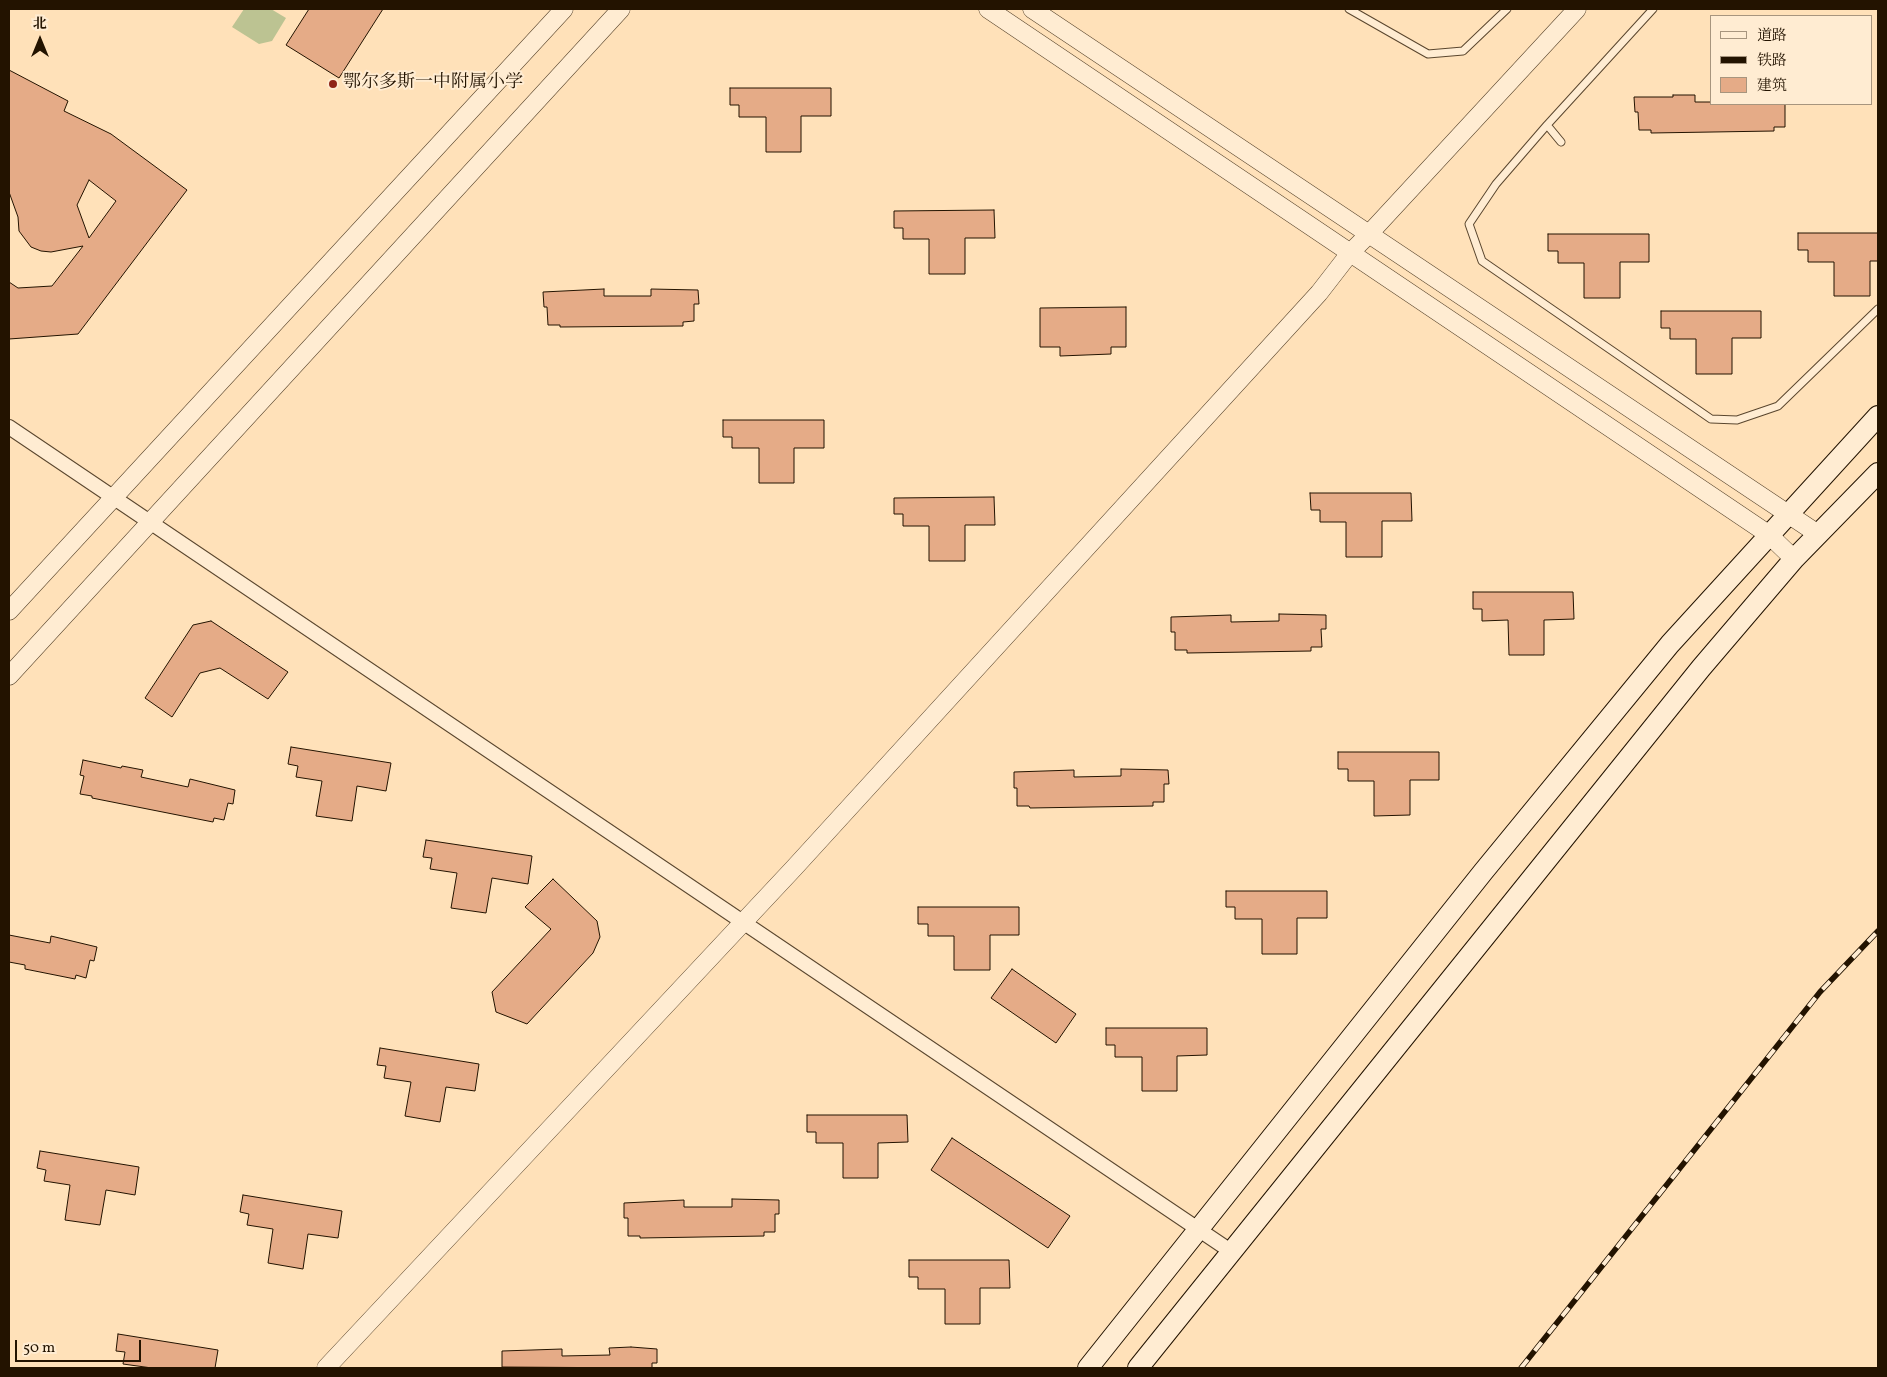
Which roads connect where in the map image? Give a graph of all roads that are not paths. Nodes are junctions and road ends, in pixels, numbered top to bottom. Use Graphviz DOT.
graph roads {
  1 [pos="564,9"];
  2 [pos="621,9"];
  3 [pos="988,9"];
  4 [pos="1032,9"];
  5 [pos="1349,9"];
  6 [pos="1507,9"];
  7 [pos="1577,9"];
  8 [pos="1654,9"];
  9 [pos="1547,124"];
  10 [pos="1561,142"];
  11 [pos="1368,235"];
  12 [pos="1350,252"];
  13 [pos="1878,309"];
  14 [pos="1878,416"];
  15 [pos="9,427"];
  16 [pos="1878,473"];
  17 [pos="113,497"];
  18 [pos="1788,513"];
  19 [pos="151,523"];
  20 [pos="1768,534"];
  21 [pos="1818,534"];
  22 [pos="1794,559"];
  23 [pos="9,611"];
  24 [pos="9,676"];
  25 [pos="743,924"];
  26 [pos="1197,1230"];
  27 [pos="1232,1252"];
  28 [pos="326,1368"];
  29 [pos="1088,1368"];
  30 [pos="1138,1368"];
  1 -- 17 [label="street"];
  2 -- 19 [label="street"];
  3 -- 12 [label="street"];
  4 -- 11 [label="street"];
  5 -- 6 [label="lane"];
  7 -- 11 [label="street"];
  8 -- 9 [label="lane"];
  9 -- 10 [label="lane"];
  9 -- 13 [label="lane"];
  11 -- 12 [label="street"];
  11 -- 18 [label="street"];
  12 -- 20 [label="street"];
  12 -- 25 [label="street"];
  14 -- 18 [label="main road"];
  15 -- 17 [label="street"];
  16 -- 21 [label="main road"];
  17 -- 19 [label="street"];
  17 -- 23 [label="street"];
  18 -- 20 [label="main road"];
  18 -- 21 [label="street"];
  19 -- 24 [label="street"];
  19 -- 25 [label="street"];
  20 -- 22 [label="street"];
  20 -- 26 [label="main road"];
  21 -- 22 [label="main road"];
  22 -- 27 [label="main road"];
  25 -- 26 [label="street"];
  25 -- 28 [label="street"];
  26 -- 27 [label="street"];
  26 -- 29 [label="main road"];
  27 -- 30 [label="main road"];
}
